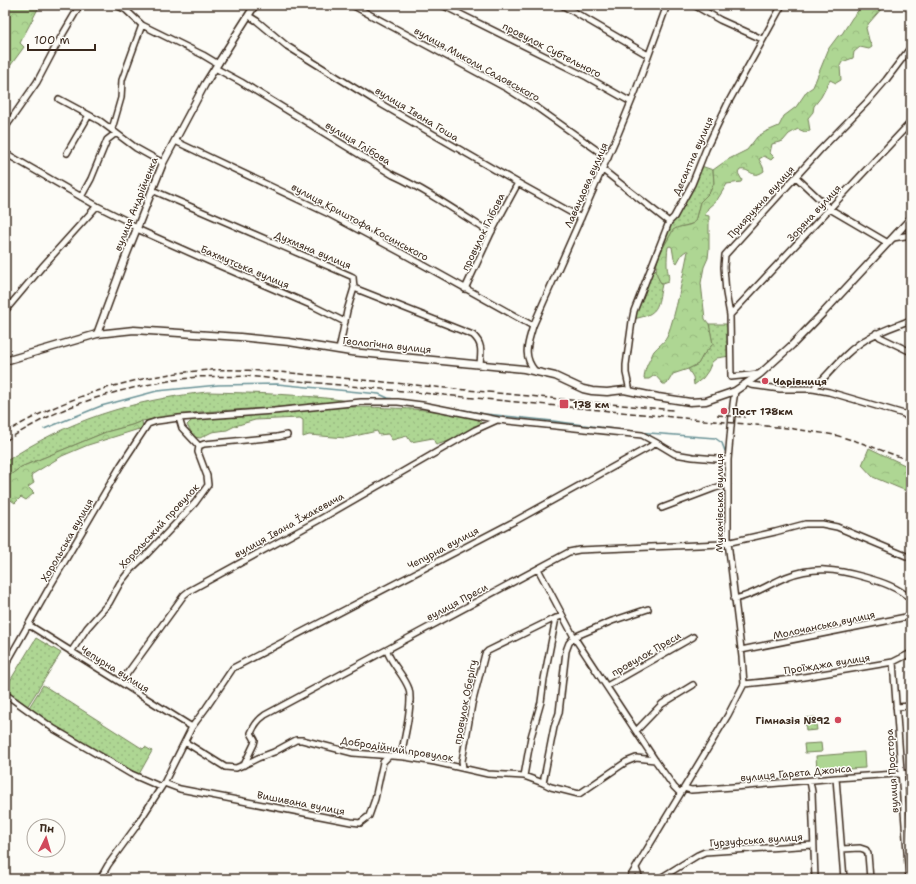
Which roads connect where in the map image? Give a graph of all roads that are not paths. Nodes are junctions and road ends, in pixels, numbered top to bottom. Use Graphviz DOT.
graph roads {
  1 [pos="80,5"];
  2 [pos="116,5"];
  3 [pos="255,5"];
  4 [pos="352,5"];
  5 [pos="442,5"];
  6 [pos="562,5"];
  7 [pos="667,5"];
  8 [pos="694,5"];
  9 [pos="782,5"];
  10 [pos="249,16"];
  11 [pos="142,25"];
  12 [pos="762,39"];
  13 [pos="911,47"];
  14 [pos="648,55"];
  15 [pos="216,66"];
  16 [pos="58,99"];
  17 [pos="631,102"];
  18 [pos="89,115"];
  19 [pos="911,122"];
  20 [pos="5,128"];
  21 [pos="112,129"];
  22 [pos="116,133"];
  23 [pos="175,141"];
  24 [pos="5,153"];
  25 [pos="67,153"];
  26 [pos="608,158"];
  27 [pos="163,163"];
  28 [pos="603,170"];
  29 [pos="796,177"];
  30 [pos="518,183"];
  31 [pos="152,190"];
  32 [pos="81,197"];
  33 [pos="97,206"];
  34 [pos="830,209"];
  35 [pos="581,218"];
  36 [pos="909,220"];
  37 [pos="669,222"];
  38 [pos="137,229"];
  39 [pos="491,232"];
  40 [pos="911,234"];
  41 [pos="893,238"];
  42 [pos="888,244"];
  43 [pos="354,288"];
  44 [pos="465,289"];
  45 [pos="5,310"];
  46 [pos="730,316"];
  47 [pos="911,320"];
  48 [pos="345,322"];
  49 [pos="533,326"];
  50 [pos="97,334"];
  51 [pos="876,334"];
  52 [pos="339,350"];
  53 [pos="911,352"];
  54 [pos="5,361"];
  55 [pos="480,364"];
  56 [pos="535,371"];
  57 [pos="760,374"];
  58 [pos="747,383"];
  59 [pos="813,389"];
  60 [pos="630,391"];
  61 [pos="735,391"];
  62 [pos="904,414"];
  63 [pos="911,414"];
  64 [pos="179,418"];
  65 [pos="498,420"];
  66 [pos="911,420"];
  67 [pos="287,435"];
  68 [pos="655,442"];
  69 [pos="199,446"];
  70 [pos="728,460"];
  71 [pos="728,484"];
  72 [pos="662,508"];
  73 [pos="728,542"];
  74 [pos="911,558"];
  75 [pos="538,569"];
  76 [pos="734,599"];
  77 [pos="911,600"];
  78 [pos="648,609"];
  79 [pos="562,616"];
  80 [pos="911,616"];
  81 [pos="556,618"];
  82 [pos="29,625"];
  83 [pos="574,637"];
  84 [pos="693,637"];
  85 [pos="741,650"];
  86 [pos="387,651"];
  87 [pos="71,652"];
  88 [pos="911,653"];
  89 [pos="893,662"];
  90 [pos="5,666"];
  91 [pos="121,682"];
  92 [pos="744,684"];
  93 [pos="693,685"];
  94 [pos="607,686"];
  95 [pos="5,696"];
  96 [pos="911,706"];
  97 [pos="896,707"];
  98 [pos="192,727"];
  99 [pos="636,731"];
  100 [pos="185,742"];
  101 [pos="389,756"];
  102 [pos="405,757"];
  103 [pos="655,760"];
  104 [pos="244,765"];
  105 [pos="463,768"];
  106 [pos="911,773"];
  107 [pos="900,774"];
  108 [pos="524,776"];
  109 [pos="836,778"];
  110 [pos="810,781"];
  111 [pos="544,783"];
  112 [pos="163,785"];
  113 [pos="684,788"];
  114 [pos="680,793"];
  115 [pos="813,845"];
  116 [pos="842,849"];
  117 [pos="636,868"];
  118 [pos="100,879"];
  119 [pos="629,879"];
  120 [pos="640,879"];
  121 [pos="659,879"];
  122 [pos="815,879"];
  123 [pos="844,879"];
  124 [pos="870,879"];
  125 [pos="909,879"];
  1 -- 20 [label="street"];
  2 -- 11 [label="street, вулиця Глібова"];
  3 -- 10 [label="street, вулиця Андрійченка"];
  4 -- 26 [label="street, вулиця Миколи Садовського"];
  5 -- 17 [label="street, провулок Субтельного"];
  6 -- 14 [label="street"];
  7 -- 14 [label="street, Лавандова вулиця"];
  8 -- 12 [label="street"];
  9 -- 12 [label="street, Десантна вулиця"];
  10 -- 15 [label="street, вулиця Андрійченка"];
  10 -- 30 [label="street, вулиця Івана Гоша"];
  11 -- 15 [label="street, вулиця Глібова"];
  11 -- 21 [label="street"];
  12 -- 37 [label="street, Десантна вулиця"];
  13 -- 29 [label="street, Прияружна вулиця"];
  14 -- 17 [label="street, Лавандова вулиця"];
  15 -- 23 [label="street, вулиця Андрійченка"];
  15 -- 39 [label="street, вулиця Глібова"];
  16 -- 18 [label="street"];
  17 -- 26 [label="street, Лавандова вулиця"];
  18 -- 21 [label="street"];
  18 -- 25 [label="street"];
  19 -- 34 [label="street, Зоряна вулиця"];
  21 -- 22 [label="street"];
  22 -- 27 [label="street"];
  22 -- 32 [label="street"];
  23 -- 27 [label="street, вулиця Андрійченка"];
  23 -- 44 [label="street, вулиця Криштофа Косинського"];
  24 -- 32 [label="street, Бахмутська вулиця"];
  26 -- 28 [label="street, Лавандова вулиця"];
  27 -- 31 [label="street, вулиця Андрійченка"];
  28 -- 35 [label="street, Лавандова вулиця"];
  28 -- 37 [label="street"];
  29 -- 34 [label="street"];
  29 -- 46 [label="street, Прияружна вулиця"];
  30 -- 35 [label="street, вулиця Івана Гоша"];
  30 -- 39 [label="street, провулок Глібова"];
  31 -- 38 [label="street, вулиця Андрійченка"];
  31 -- 43 [label="street, Духмяна вулиця"];
  32 -- 33 [label="street, Бахмутська вулиця"];
  33 -- 38 [label="street, Бахмутська вулиця"];
  33 -- 45 [label="street"];
  34 -- 42 [label="street"];
  34 -- 46 [label="street, Зоряна вулиця"];
  35 -- 49 [label="street, Лавандова вулиця"];
  36 -- 40 [label="street"];
  36 -- 41 [label="street"];
  37 -- 60 [label="street, Десантна вулиця"];
  38 -- 48 [label="street, Бахмутська вулиця"];
  38 -- 50 [label="street, вулиця Андрійченка"];
  39 -- 44 [label="street, провулок Глібова"];
  40 -- 41 [label="street"];
  41 -- 42 [label="street"];
  42 -- 57 [label="street"];
  43 -- 48 [label="street"];
  43 -- 55 [label="street"];
  44 -- 49 [label="street, вулиця Криштофа Косинського"];
  46 -- 57 [label="street, Прияружна вулиця"];
  47 -- 51 [label="street"];
  48 -- 52 [label="street"];
  49 -- 56 [label="street, Лавандова вулиця"];
  50 -- 52 [label="street, Геологічна вулиця"];
  50 -- 54 [label="street"];
  51 -- 53 [label="street"];
  51 -- 59 [label="street"];
  52 -- 55 [label="street, Геологічна вулиця"];
  55 -- 56 [label="street, Геологічна вулиця"];
  56 -- 60 [label="street, Геологічна вулиця"];
  57 -- 58 [label="street"];
  58 -- 59 [label="street"];
  58 -- 61 [label="street"];
  59 -- 62 [label="street"];
  60 -- 61 [label="street, Геологічна вулиця"];
  61 -- 70 [label="street, Мукачівська вулиця"];
  62 -- 63 [label="street"];
  62 -- 66 [label="street"];
  64 -- 65 [label="street"];
  64 -- 69 [label="street"];
  64 -- 82 [label="street, Хорольська вулиця"];
  65 -- 68 [label="street"];
  65 -- 91 [label="street, вулиця Івана Їжакевича"];
  67 -- 69 [label="street"];
  68 -- 70 [label="street"];
  68 -- 98 [label="street, Чепурна вулиця"];
  69 -- 87 [label="street, Хорольський провулок"];
  70 -- 71 [label="street, Мукачівська вулиця"];
  71 -- 72 [label="street"];
  71 -- 73 [label="street, Мукачівська вулиця"];
  73 -- 74 [label="street, вулиця Преси"];
  73 -- 75 [label="street, вулиця Преси"];
  73 -- 76 [label="street, Мукачівська вулиця"];
  75 -- 79 [label="street, провулок Преси"];
  75 -- 86 [label="street, вулиця Преси"];
  76 -- 77 [label="street"];
  76 -- 85 [label="street, Мукачівська вулиця"];
  78 -- 83 [label="street"];
  79 -- 81 [label="street, провулок Оберігу"];
  79 -- 83 [label="street, провулок Преси"];
  80 -- 85 [label="street, Молочанська вулиця"];
  81 -- 105 [label="street, провулок Оберігу"];
  81 -- 108 [label="street"];
  82 -- 87 [label="street, Чепурна вулиця"];
  82 -- 90 [label="street, Хорольська вулиця"];
  83 -- 94 [label="street, провулок Преси"];
  83 -- 111 [label="street"];
  84 -- 94 [label="street, провулок Преси"];
  85 -- 92 [label="street, Мукачівська вулиця"];
  86 -- 102 [label="street"];
  86 -- 104 [label="street, вулиця Преси"];
  87 -- 91 [label="street, Чепурна вулиця"];
  88 -- 89 [label="street, Проїжджа вулиця"];
  89 -- 92 [label="street, Проїжджа вулиця"];
  89 -- 97 [label="street, вулиця Простора"];
  91 -- 98 [label="street, Чепурна вулиця"];
  92 -- 113 [label="street"];
  93 -- 99 [label="street"];
  94 -- 99 [label="street, провулок Преси"];
  95 -- 112 [label="street, Вишивана вулиця"];
  96 -- 97 [label="street"];
  97 -- 107 [label="street, вулиця Простора"];
  98 -- 100 [label="street, Чепурна вулиця"];
  99 -- 103 [label="street, провулок Преси"];
  100 -- 104 [label="street, Добродійний провулок"];
  100 -- 112 [label="street, Чепурна вулиця"];
  101 -- 102 [label="street, Добродійний провулок"];
  101 -- 104 [label="street, Добродійний провулок"];
  101 -- 112 [label="street, Вишивана вулиця"];
  102 -- 105 [label="street, Добродійний провулок"];
  103 -- 111 [label="street, Добродійний провулок"];
  103 -- 114 [label="street, провулок Преси"];
  105 -- 108 [label="street, Добродійний провулок"];
  106 -- 107 [label="street, вулиця Гарета Джонса"];
  107 -- 109 [label="street, вулиця Гарета Джонса"];
  107 -- 125 [label="street, вулиця Простора"];
  108 -- 111 [label="street, Добродійний провулок"];
  109 -- 110 [label="street, вулиця Гарета Джонса"];
  109 -- 116 [label="street"];
  110 -- 113 [label="street, вулиця Гарета Джонса"];
  110 -- 115 [label="street, Гурзуфська вулиця"];
  112 -- 118 [label="street, Чепурна вулиця"];
  113 -- 114 [label="street"];
  114 -- 117 [label="street"];
  115 -- 121 [label="street, Гурзуфська вулиця"];
  115 -- 122 [label="street, Гурзуфська вулиця"];
  116 -- 123 [label="street"];
  116 -- 124 [label="street"];
  117 -- 119 [label="street"];
  117 -- 120 [label="street"];
}
